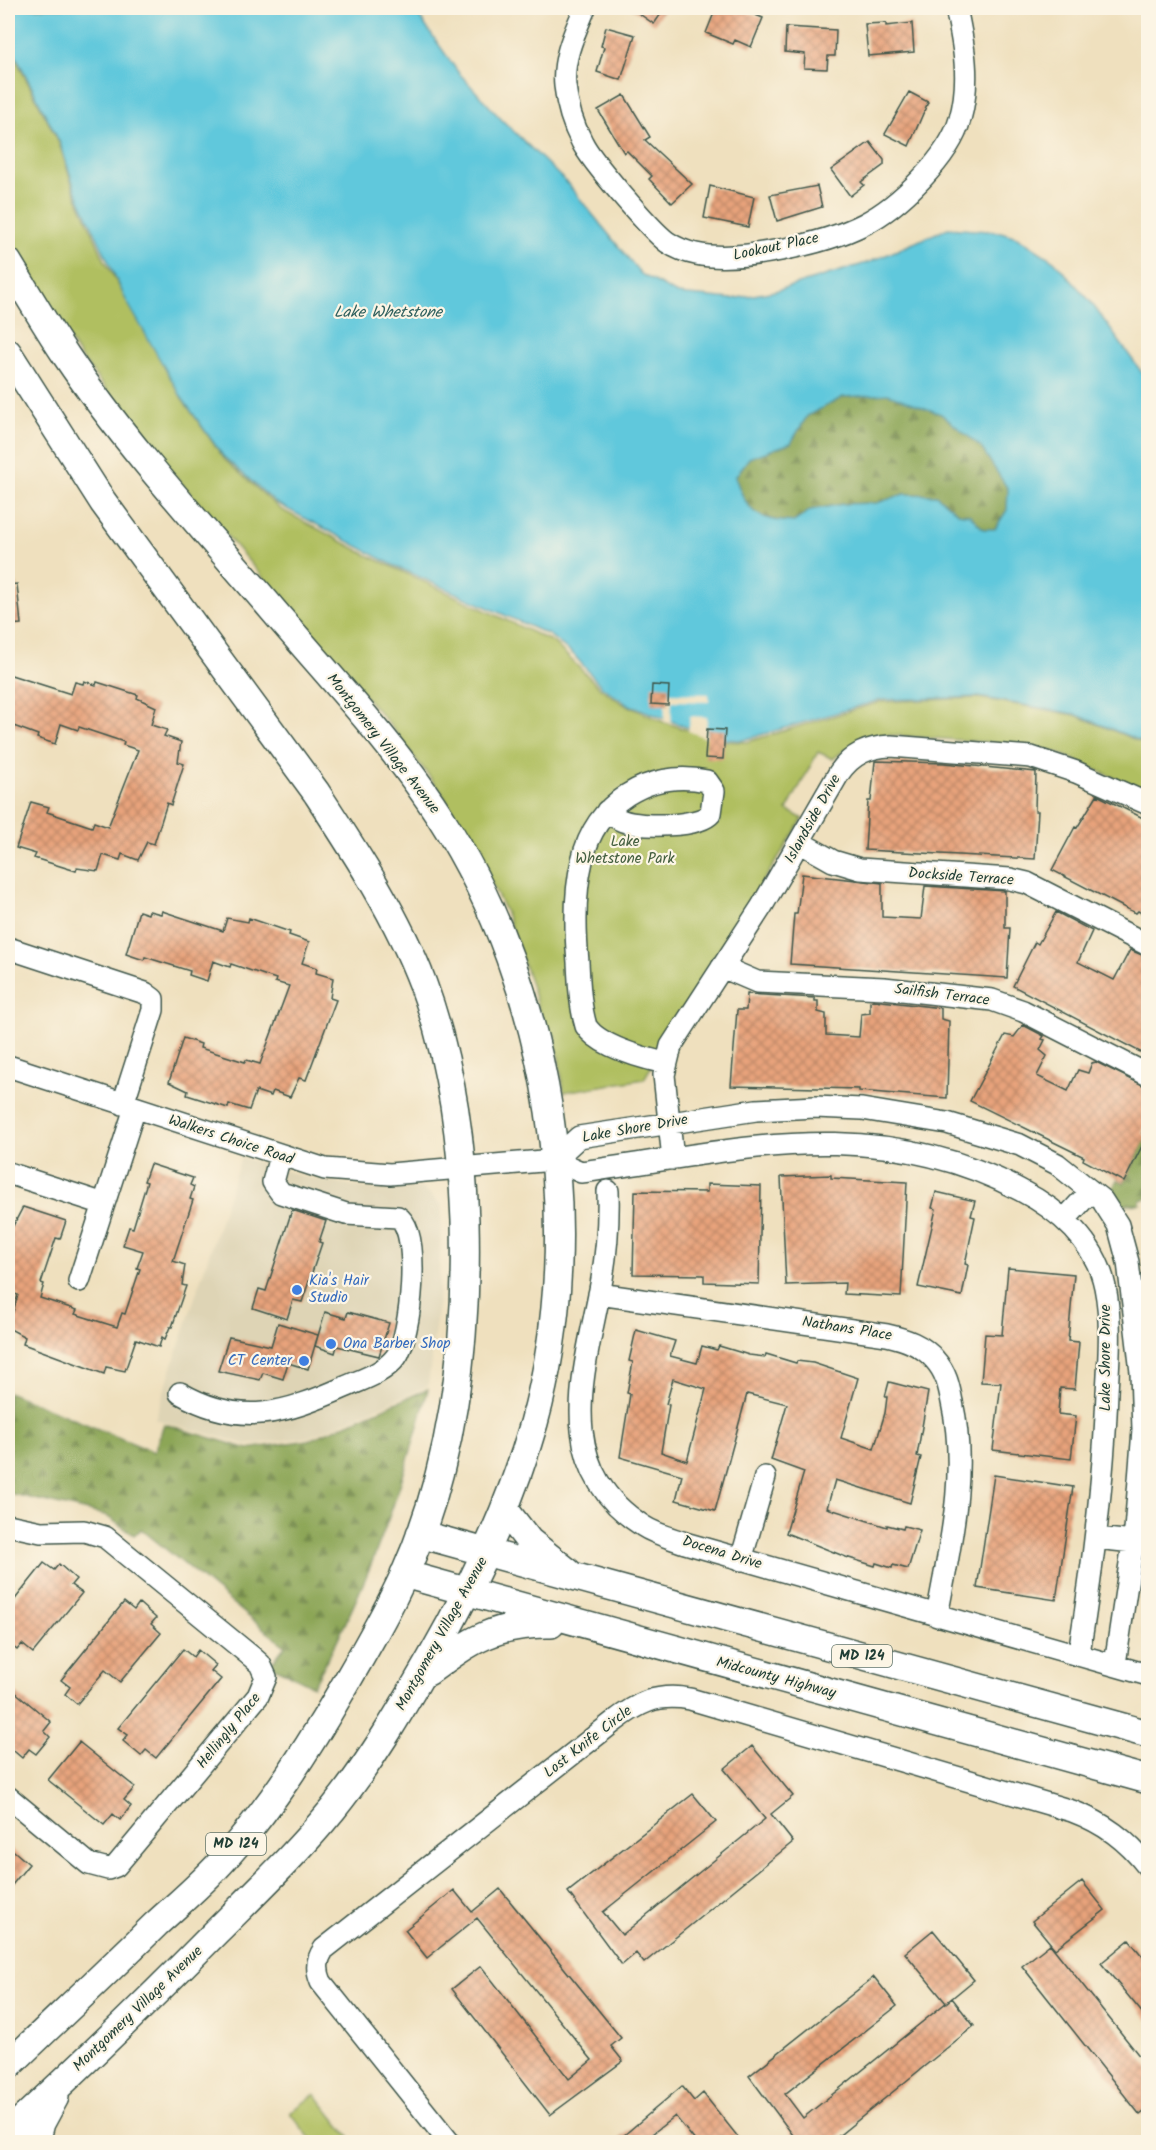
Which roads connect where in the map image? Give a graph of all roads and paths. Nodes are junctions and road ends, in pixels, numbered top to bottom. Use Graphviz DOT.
graph roads {
  1 [pos="585,8"];
  2 [pos="956,8"];
  3 [pos="8,262"];
  4 [pos="8,353"];
  5 [pos="1149,804"];
  6 [pos="607,811"];
  7 [pos="801,843"];
  8 [pos="1149,945"];
  9 [pos="8,948"];
  10 [pos="722,967"];
  11 [pos="665,1063"];
  12 [pos="8,1066"];
  13 [pos="1149,1075"];
  14 [pos="129,1106"];
  15 [pos="932,1119"];
  16 [pos="669,1123"];
  17 [pos="924,1153"];
  18 [pos="280,1156"];
  19 [pos="673,1159"];
  20 [pos="554,1160"];
  21 [pos="462,1168"];
  22 [pos="8,1173"];
  23 [pos="608,1191"];
  24 [pos="1091,1191"];
  25 [pos="104,1204"];
  26 [pos="1065,1219"];
  27 [pos="79,1281"];
  28 [pos="599,1294"];
  29 [pos="180,1393"];
  30 [pos="765,1477"];
  31 [pos="505,1510"];
  32 [pos="8,1525"];
  33 [pos="420,1534"];
  34 [pos="1096,1538"];
  35 [pos="1133,1542"];
  36 [pos="487,1554"];
  37 [pos="741,1560"];
  38 [pos="404,1574"];
  39 [pos="576,1578"];
  40 [pos="468,1593"];
  41 [pos="937,1616"];
  42 [pos="579,1624"];
  43 [pos="1079,1653"];
  44 [pos="1114,1664"];
  45 [pos="1149,1675"];
  46 [pos="420,1678"];
  47 [pos="1149,1734"];
  48 [pos="1149,1780"];
  49 [pos="8,1797"];
  50 [pos="1149,1867"];
  51 [pos="18,2050"];
  52 [pos="8,2066"];
  53 [pos="64,2080"];
  54 [pos="8,2133"];
  55 [pos="36,2142"];
  56 [pos="449,2142"];
  1 -- 2 [label="street, Lookout Place"];
  3 -- 20 [label="main road, Montgomery Village Avenue"];
  4 -- 21 [label="main road"];
  5 -- 7 [label="street, Islandside Drive"];
  6 -- 11 [label="street"];
  7 -- 8 [label="street, Dockside Terrace"];
  7 -- 10 [label="street, Islandside Drive"];
  9 -- 14 [label="street"];
  10 -- 11 [label="street, Islandside Drive"];
  10 -- 13 [label="street, Sailfish Terrace"];
  11 -- 16 [label="street, Islandside Drive"];
  12 -- 14 [label="street, Walkers Choice Road"];
  14 -- 18 [label="street, Walkers Choice Road"];
  14 -- 25 [label="street"];
  15 -- 16 [label="street, Lake Shore Drive"];
  15 -- 17 [label="street"];
  15 -- 24 [label="street, Lake Shore Drive"];
  16 -- 19 [label="street, Islandside Drive"];
  16 -- 20 [label="street, Lake Shore Drive"];
  17 -- 19 [label="street, Lake Shore Drive"];
  17 -- 26 [label="street, Lake Shore Drive"];
  18 -- 21 [label="street, Walkers Choice Road"];
  18 -- 29 [label="street"];
  19 -- 20 [label="street, Lake Shore Drive"];
  20 -- 21 [label="street, Walkers Choice Road"];
  20 -- 31 [label="main road, Montgomery Village Avenue"];
  21 -- 33 [label="main road"];
  22 -- 25 [label="street"];
  23 -- 28 [label="street, Docena Drive"];
  24 -- 26 [label="street"];
  24 -- 35 [label="street, Lake Shore Drive"];
  25 -- 27 [label="street"];
  26 -- 34 [label="street, Lake Shore Drive"];
  28 -- 37 [label="street, Docena Drive"];
  28 -- 41 [label="street, Nathans Place"];
  30 -- 37 [label="street"];
  31 -- 36 [label="main road, Montgomery Village Avenue"];
  31 -- 39 [label="main road"];
  32 -- 49 [label="street, Hellingly Place"];
  33 -- 36 [label="main road, MD 124"];
  33 -- 38 [label="main road, MD 124"];
  34 -- 35 [label="street"];
  34 -- 43 [label="street, Lake Shore Drive"];
  35 -- 44 [label="street, Lake Shore Drive"];
  36 -- 39 [label="main road, MD 124"];
  36 -- 40 [label="main road, Montgomery Village Avenue"];
  37 -- 41 [label="street, Docena Drive"];
  38 -- 40 [label="main road, Midcounty Highway"];
  38 -- 51 [label="main road, MD 124"];
  39 -- 47 [label="main road, MD 124"];
  40 -- 42 [label="main road, Midcounty Highway"];
  40 -- 46 [label="main road, Montgomery Village Avenue"];
  41 -- 43 [label="street, Docena Drive"];
  42 -- 46 [label="main road, MD 124"];
  42 -- 48 [label="main road, Midcounty Highway / MD 124"];
  43 -- 44 [label="street, Docena Drive"];
  44 -- 45 [label="street, Docena Drive"];
  46 -- 53 [label="main road, Montgomery Village Avenue / MD 124"];
  50 -- 56 [label="street, Lost Knife Circle"];
  51 -- 52 [label="main road, MD 124"];
  53 -- 54 [label="main road, Montgomery Village Avenue / MD 124"];
  53 -- 55 [label="main road"];
}
